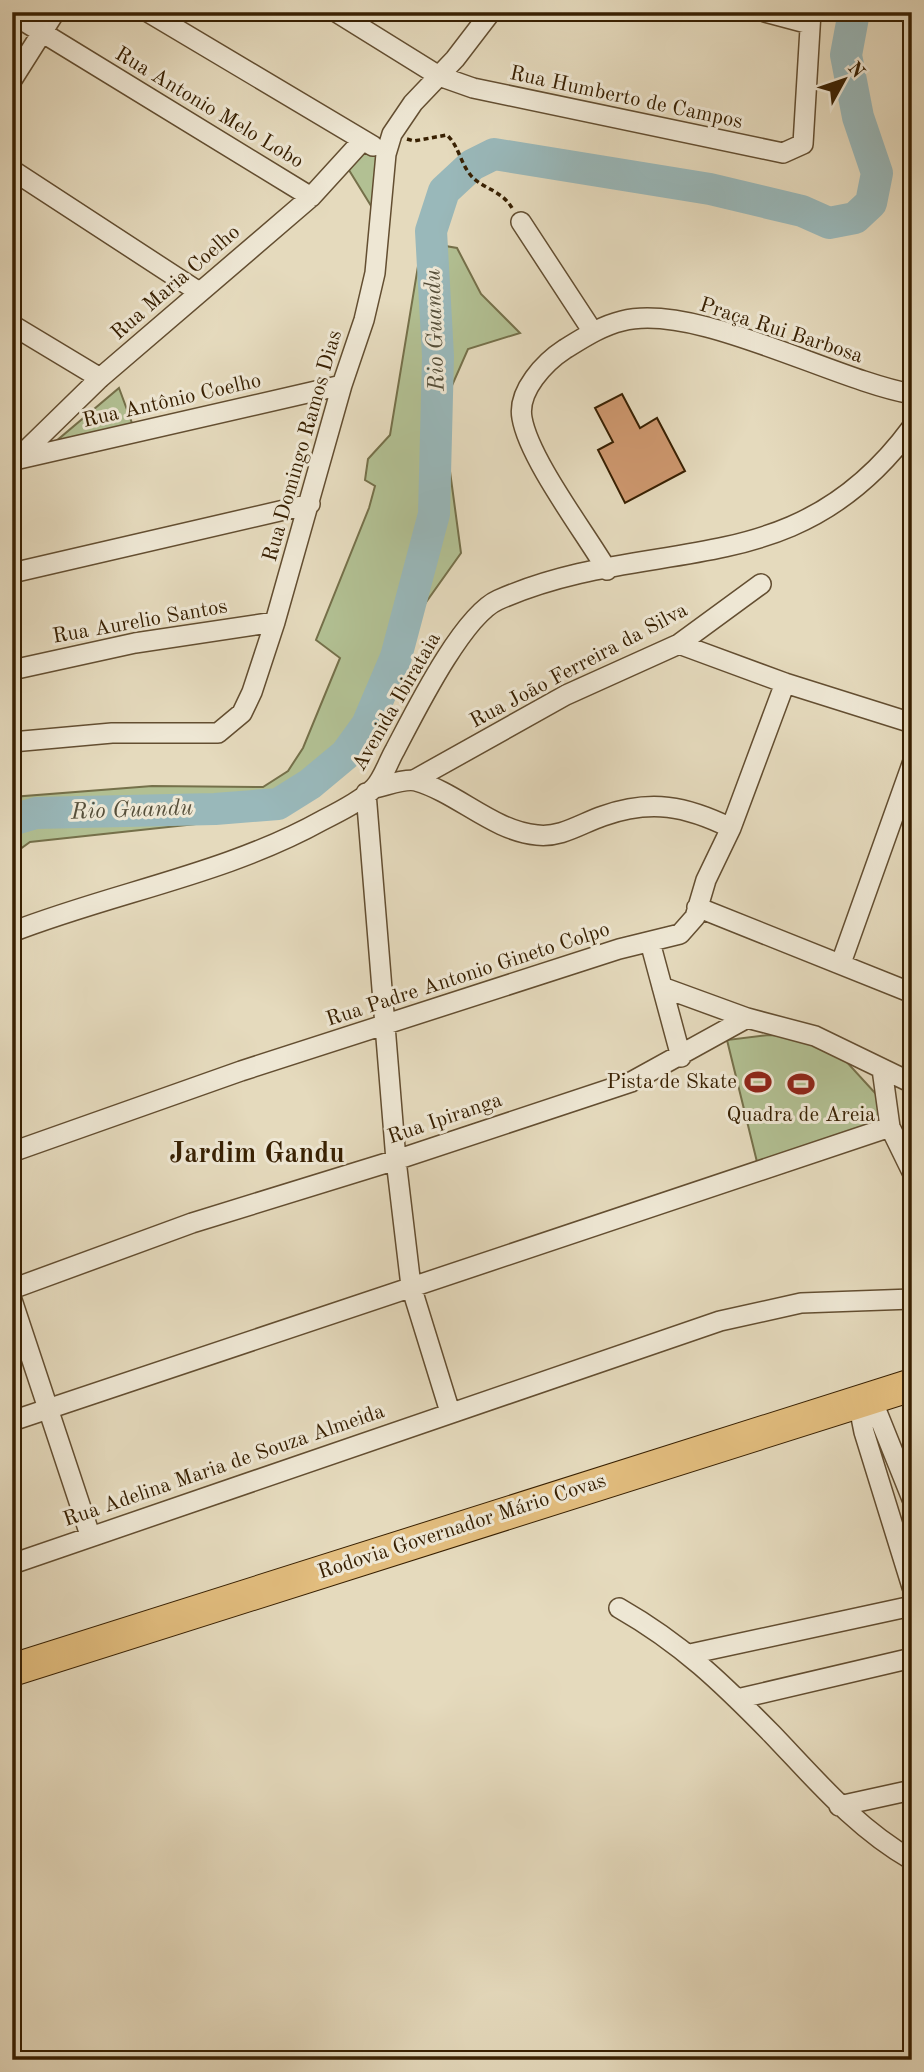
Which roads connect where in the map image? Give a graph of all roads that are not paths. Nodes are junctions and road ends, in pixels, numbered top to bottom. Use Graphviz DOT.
graph roads {
  1 [pos="55,12"];
  2 [pos="148,12"];
  3 [pos="336,12"];
  4 [pos="491,12"];
  5 [pos="765,12"];
  6 [pos="12,14"];
  7 [pos="811,18"];
  8 [pos="43,34"];
  9 [pos="439,76"];
  10 [pos="12,80"];
  11 [pos="363,140"];
  12 [pos="386,154"];
  13 [pos="12,170"];
  14 [pos="310,197"];
  15 [pos="521,222"];
  16 [pos="199,292"];
  17 [pos="12,325"];
  18 [pos="593,331"];
  19 [pos="100,378"];
  20 [pos="342,385"];
  21 [pos="912,394"];
  22 [pos="912,427"];
  23 [pos="15,460"];
  24 [pos="310,504"];
  25 [pos="607,570"];
  26 [pos="12,573"];
  27 [pos="761,584"];
  28 [pos="275,622"];
  29 [pos="679,644"];
  30 [pos="12,670"];
  31 [pos="785,683"];
  32 [pos="912,723"];
  33 [pos="12,742"];
  34 [pos="912,764"];
  35 [pos="414,780"];
  36 [pos="370,791"];
  37 [pos="731,828"];
  38 [pos="697,907"];
  39 [pos="12,932"];
  40 [pos="650,942"];
  41 [pos="841,963"];
  42 [pos="662,987"];
  43 [pos="912,993"];
  44 [pos="747,1018"];
  45 [pos="387,1026"];
  46 [pos="681,1057"];
  47 [pos="881,1069"];
  48 [pos="912,1083"];
  49 [pos="890,1127"];
  50 [pos="12,1152"];
  51 [pos="396,1160"];
  52 [pos="912,1172"];
  53 [pos="411,1286"];
  54 [pos="12,1289"];
  55 [pos="912,1299"];
  56 [pos="12,1300"];
  57 [pos="912,1385"];
  58 [pos="864,1400"];
  59 [pos="46,1409"];
  60 [pos="450,1412"];
  61 [pos="12,1421"];
  62 [pos="912,1499"];
  63 [pos="90,1535"];
  64 [pos="12,1564"];
  65 [pos="912,1587"];
  66 [pos="912,1606"];
  67 [pos="619,1608"];
  68 [pos="690,1654"];
  69 [pos="912,1658"];
  70 [pos="12,1670"];
  71 [pos="737,1699"];
  72 [pos="912,1790"];
  73 [pos="839,1806"];
  74 [pos="912,1860"];
  1 -- 8 [label="street"];
  2 -- 11 [label="street"];
  3 -- 9 [label="street, Rua Humberto de Campos"];
  4 -- 9 [label="street, Rua Domingo Ramos Dias"];
  5 -- 7 [label="street"];
  6 -- 8 [label="street, Rua Antonio Melo Lobo"];
  7 -- 9 [label="street, Rua Humberto de Campos"];
  8 -- 10 [label="street"];
  8 -- 14 [label="street, Rua Antonio Melo Lobo"];
  9 -- 12 [label="street, Rua Domingo Ramos Dias"];
  11 -- 12 [label="street"];
  11 -- 14 [label="street, Rua Maria Coelho"];
  12 -- 20 [label="street, Rua Domingo Ramos Dias"];
  13 -- 16 [label="street"];
  14 -- 16 [label="street, Rua Maria Coelho"];
  15 -- 18 [label="street"];
  16 -- 19 [label="street, Rua Maria Coelho"];
  17 -- 19 [label="street"];
  18 -- 21 [label="street, Praça Rui Barbosa"];
  18 -- 25 [label="street, Praça Rui Barbosa"];
  19 -- 23 [label="street, Rua Maria Coelho"];
  20 -- 23 [label="street, Rua Antônio Coelho"];
  20 -- 24 [label="street, Rua Domingo Ramos Dias"];
  22 -- 25 [label="street, Avenida Ibirataia"];
  24 -- 26 [label="street"];
  24 -- 28 [label="street, Rua Domingo Ramos Dias"];
  25 -- 36 [label="street, Avenida Ibirataia"];
  27 -- 29 [label="street, Rua João Ferreira da Silva"];
  28 -- 30 [label="street, Rua Aurelio Santos"];
  28 -- 33 [label="street, Rua Domingo Ramos Dias"];
  29 -- 31 [label="street"];
  29 -- 35 [label="street, Rua João Ferreira da Silva"];
  31 -- 32 [label="street"];
  31 -- 37 [label="street, Rua Padre Antonio Gineto Colpo"];
  34 -- 41 [label="street"];
  35 -- 36 [label="street, Rua João Ferreira da Silva"];
  35 -- 37 [label="street"];
  36 -- 39 [label="street, Avenida Ibirataia"];
  36 -- 45 [label="street"];
  37 -- 38 [label="street, Rua Padre Antonio Gineto Colpo"];
  38 -- 40 [label="street, Rua Padre Antonio Gineto Colpo"];
  38 -- 41 [label="street"];
  40 -- 42 [label="street"];
  40 -- 45 [label="street, Rua Padre Antonio Gineto Colpo"];
  41 -- 43 [label="street"];
  42 -- 44 [label="street"];
  42 -- 46 [label="street"];
  44 -- 46 [label="street, Rua Ipiranga"];
  44 -- 47 [label="street"];
  45 -- 50 [label="street, Rua Padre Antonio Gineto Colpo"];
  45 -- 51 [label="street"];
  46 -- 51 [label="street, Rua Ipiranga"];
  47 -- 48 [label="street"];
  47 -- 49 [label="street"];
  49 -- 52 [label="street"];
  49 -- 53 [label="street"];
  51 -- 53 [label="street"];
  51 -- 54 [label="street, Rua Ipiranga"];
  53 -- 59 [label="street"];
  53 -- 60 [label="street"];
  55 -- 60 [label="street, Rua Adelina Maria de Souza Almeida"];
  56 -- 59 [label="street"];
  57 -- 58 [label="highway, Rodovia Governador Mário Covas"];
  58 -- 62 [label="street"];
  58 -- 65 [label="street"];
  58 -- 70 [label="highway, Rodovia Governador Mário Covas"];
  59 -- 61 [label="street"];
  59 -- 63 [label="street"];
  60 -- 63 [label="street, Rua Adelina Maria de Souza Almeida"];
  63 -- 64 [label="street, Rua Adelina Maria de Souza Almeida"];
  66 -- 68 [label="street"];
  67 -- 68 [label="street"];
  68 -- 71 [label="street"];
  69 -- 71 [label="street"];
  71 -- 73 [label="street"];
  72 -- 73 [label="street"];
  73 -- 74 [label="street"];
}
